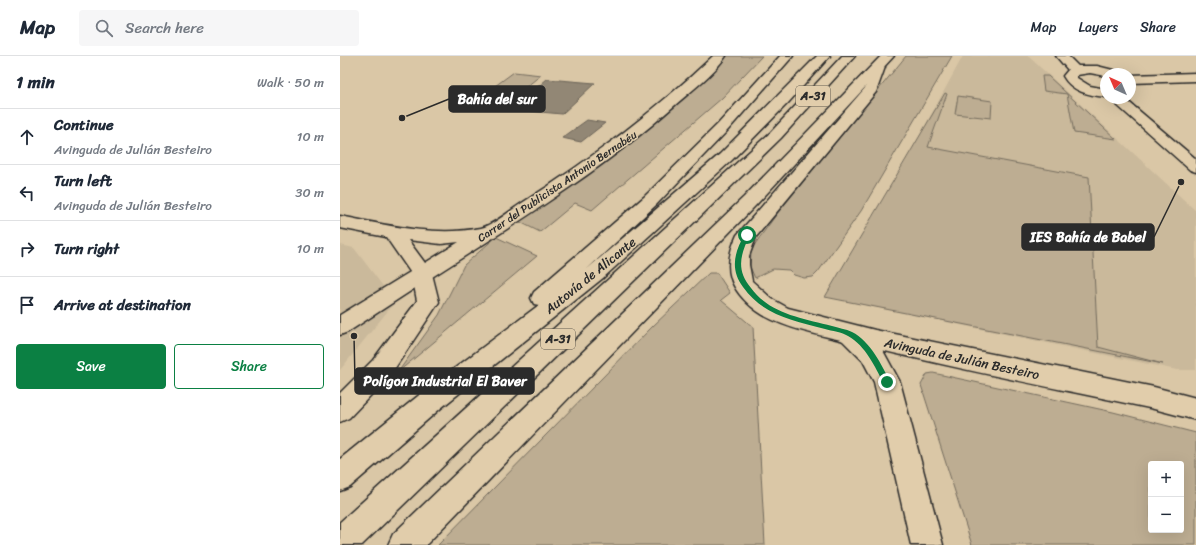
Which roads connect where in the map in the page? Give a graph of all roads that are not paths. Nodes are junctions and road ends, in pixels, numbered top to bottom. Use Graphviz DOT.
graph roads {
  1 [pos="720,56"];
  2 [pos="787,56"];
  3 [pos="824,56"];
  4 [pos="849,56"];
  5 [pos="1062,56"];
  6 [pos="884,62"];
  7 [pos="1075,71"];
  8 [pos="1100,72"];
  9 [pos="1196,77"];
  10 [pos="1136,79"];
  11 [pos="1100,92"];
  12 [pos="1123,104"];
  13 [pos="1196,167"];
  14 [pos="340,222"];
  15 [pos="392,232"];
  16 [pos="488,234"];
  17 [pos="422,274"];
  18 [pos="340,326"];
  19 [pos="850,334"];
  20 [pos="432,400"];
  21 [pos="1196,409"];
  22 [pos="340,410"];
  23 [pos="340,477"];
  24 [pos="340,544"];
  25 [pos="404,545"];
  26 [pos="926,545"];
  1 -- 16 [label="main road, Carrer del Publicista Antonio Bernabéu"];
  2 -- 20 [label="main road"];
  3 -- 20 [label="main road, Autovía de Alicante / A-31"];
  4 -- 24 [label="main road, A-31"];
  5 -- 7 [label="main road"];
  6 -- 19 [label="main road, Avinguda de Julián Besteiro"];
  6 -- 25 [label="main road"];
  7 -- 8 [label="main road"];
  7 -- 11 [label="main road"];
  9 -- 10 [label="main road"];
  12 -- 13 [label="main road"];
  14 -- 15 [label="main road"];
  15 -- 16 [label="main road"];
  15 -- 17 [label="main road"];
  16 -- 17 [label="main road, Carrer del Publicista Antonio Bernabéu"];
  17 -- 18 [label="main road, Carrer del Publicista Antonio Bernabéu"];
  17 -- 22 [label="main road"];
  19 -- 21 [label="main road, Avinguda de Julián Besteiro"];
  19 -- 26 [label="main road"];
  20 -- 23 [label="main road, Autovía de Alicante / A-31"];
}
